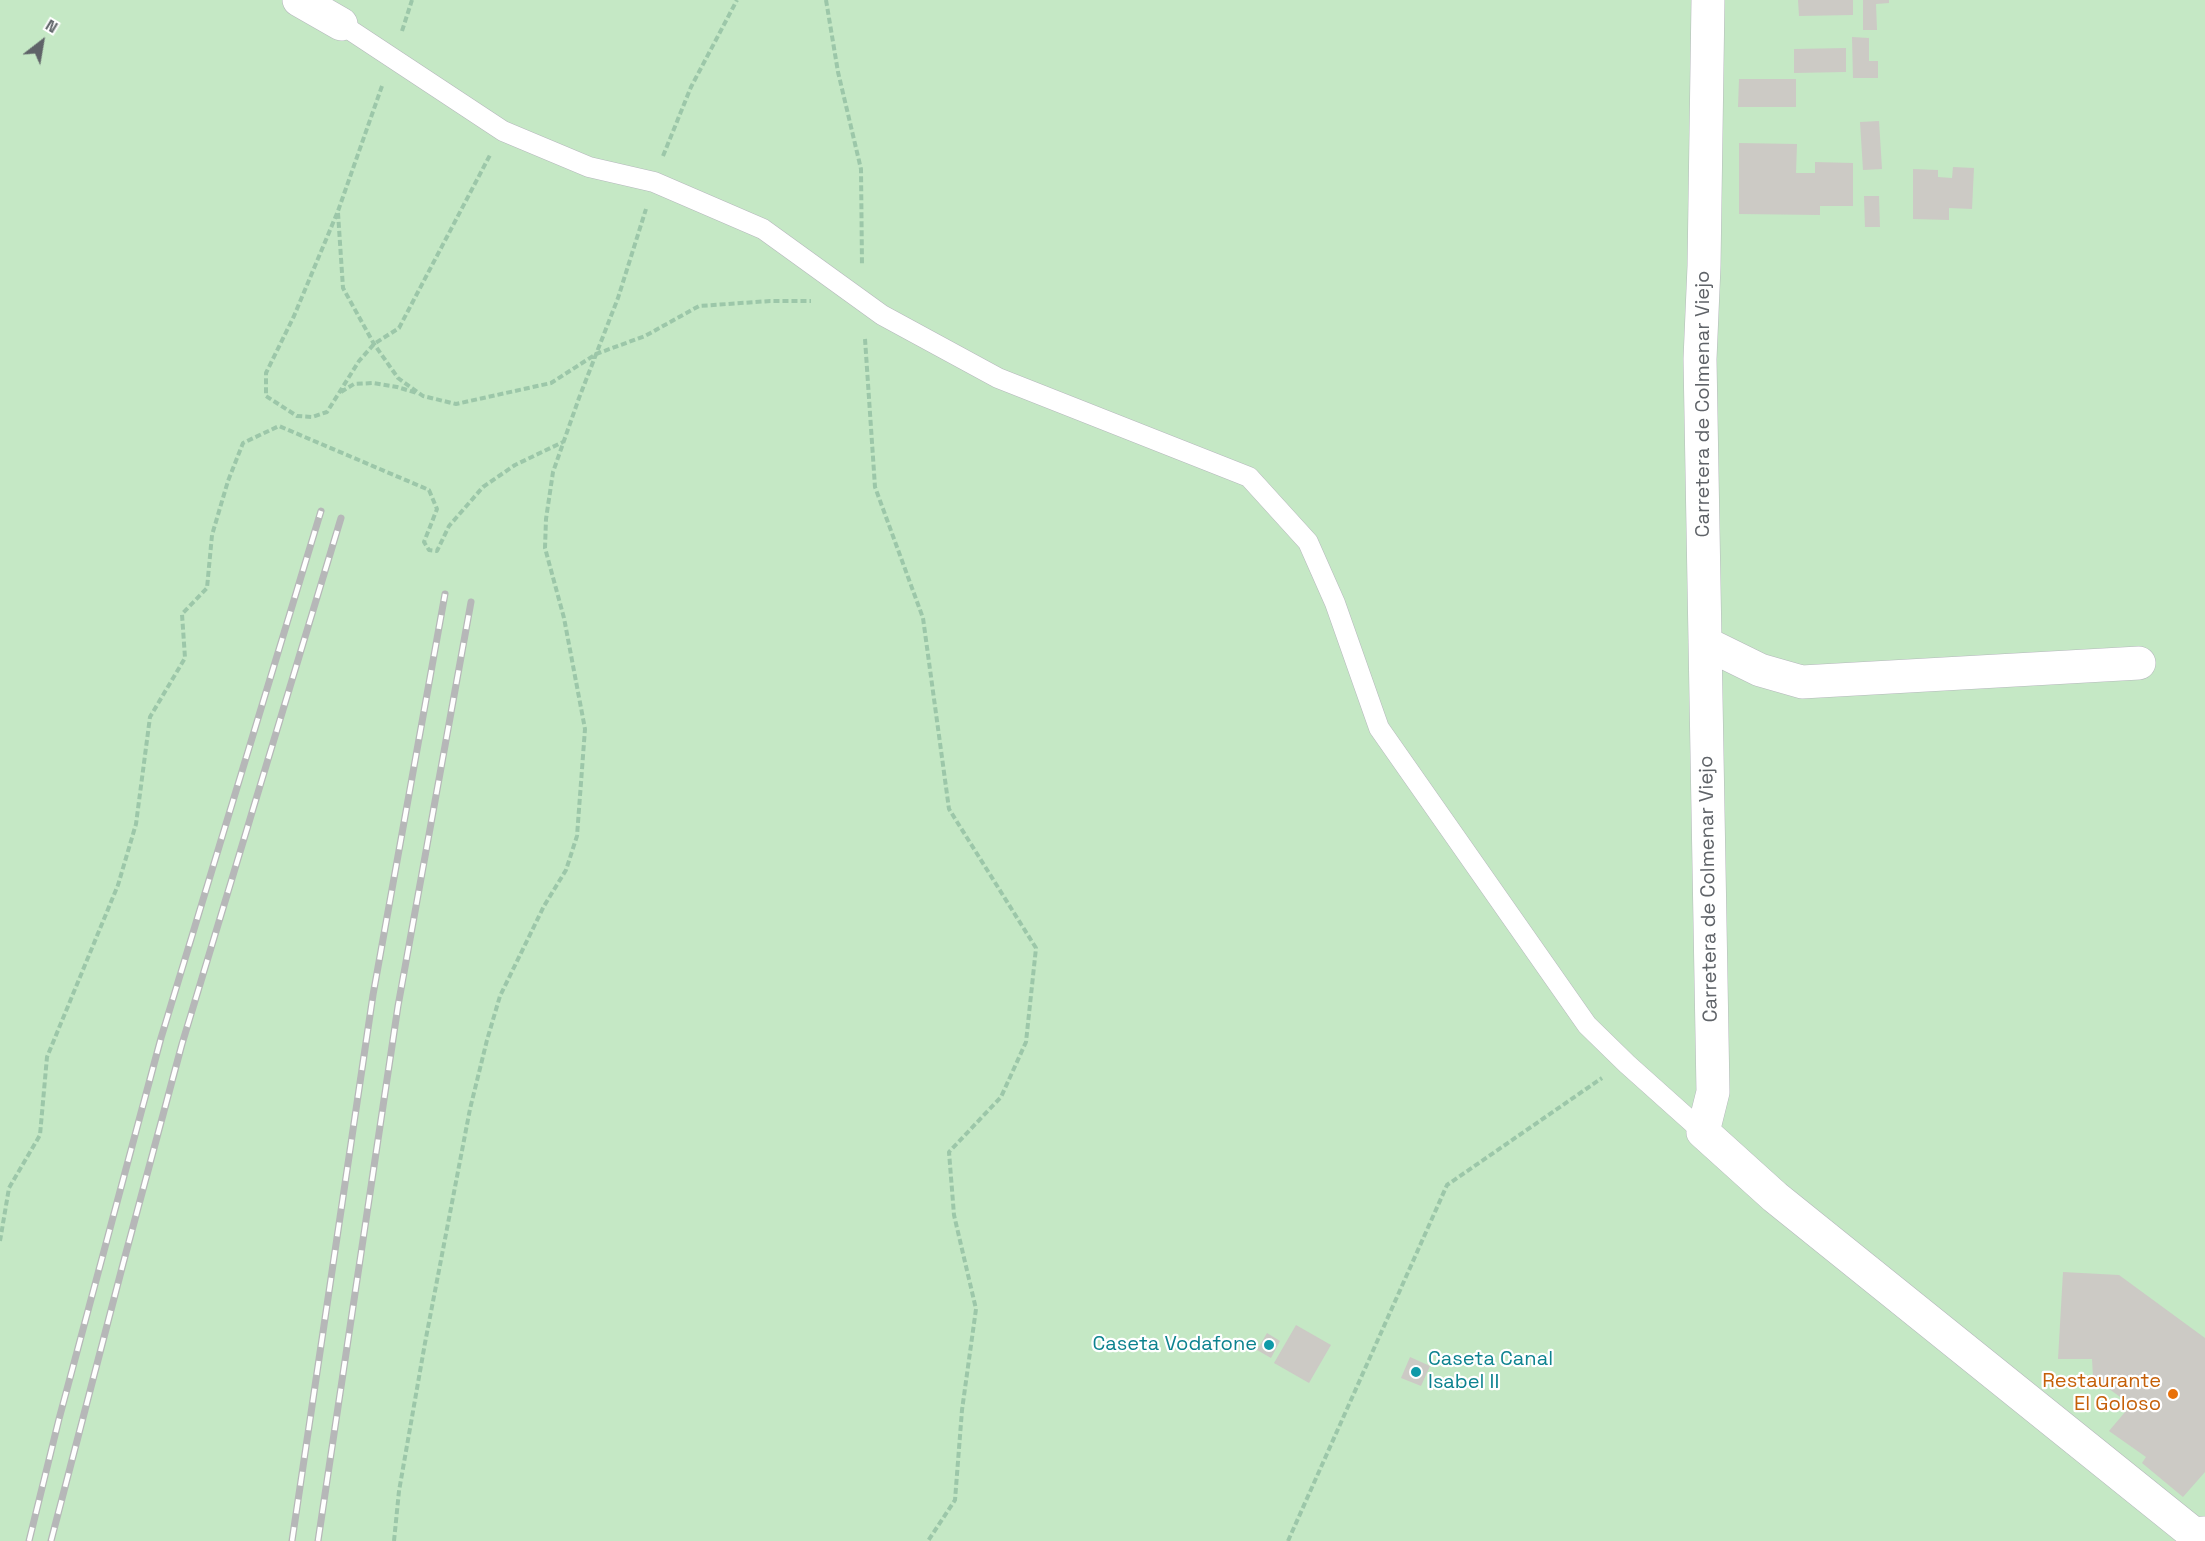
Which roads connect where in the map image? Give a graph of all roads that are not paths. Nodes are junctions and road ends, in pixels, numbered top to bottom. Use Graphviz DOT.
graph roads {
  1 [pos="299,0"];
  2 [pos="1708,0"];
  3 [pos="341,24"];
  4 [pos="1705,643"];
  5 [pos="2139,663"];
  6 [pos="1703,1132"];
  7 [pos="2205,1533"];
  1 -- 3 [label="street"];
  2 -- 4 [label="street, Carretera de Colmenar Viejo"];
  3 -- 6 [label="lane"];
  4 -- 5 [label="street"];
  4 -- 6 [label="street, Carretera de Colmenar Viejo"];
  6 -- 7 [label="street"];
}
